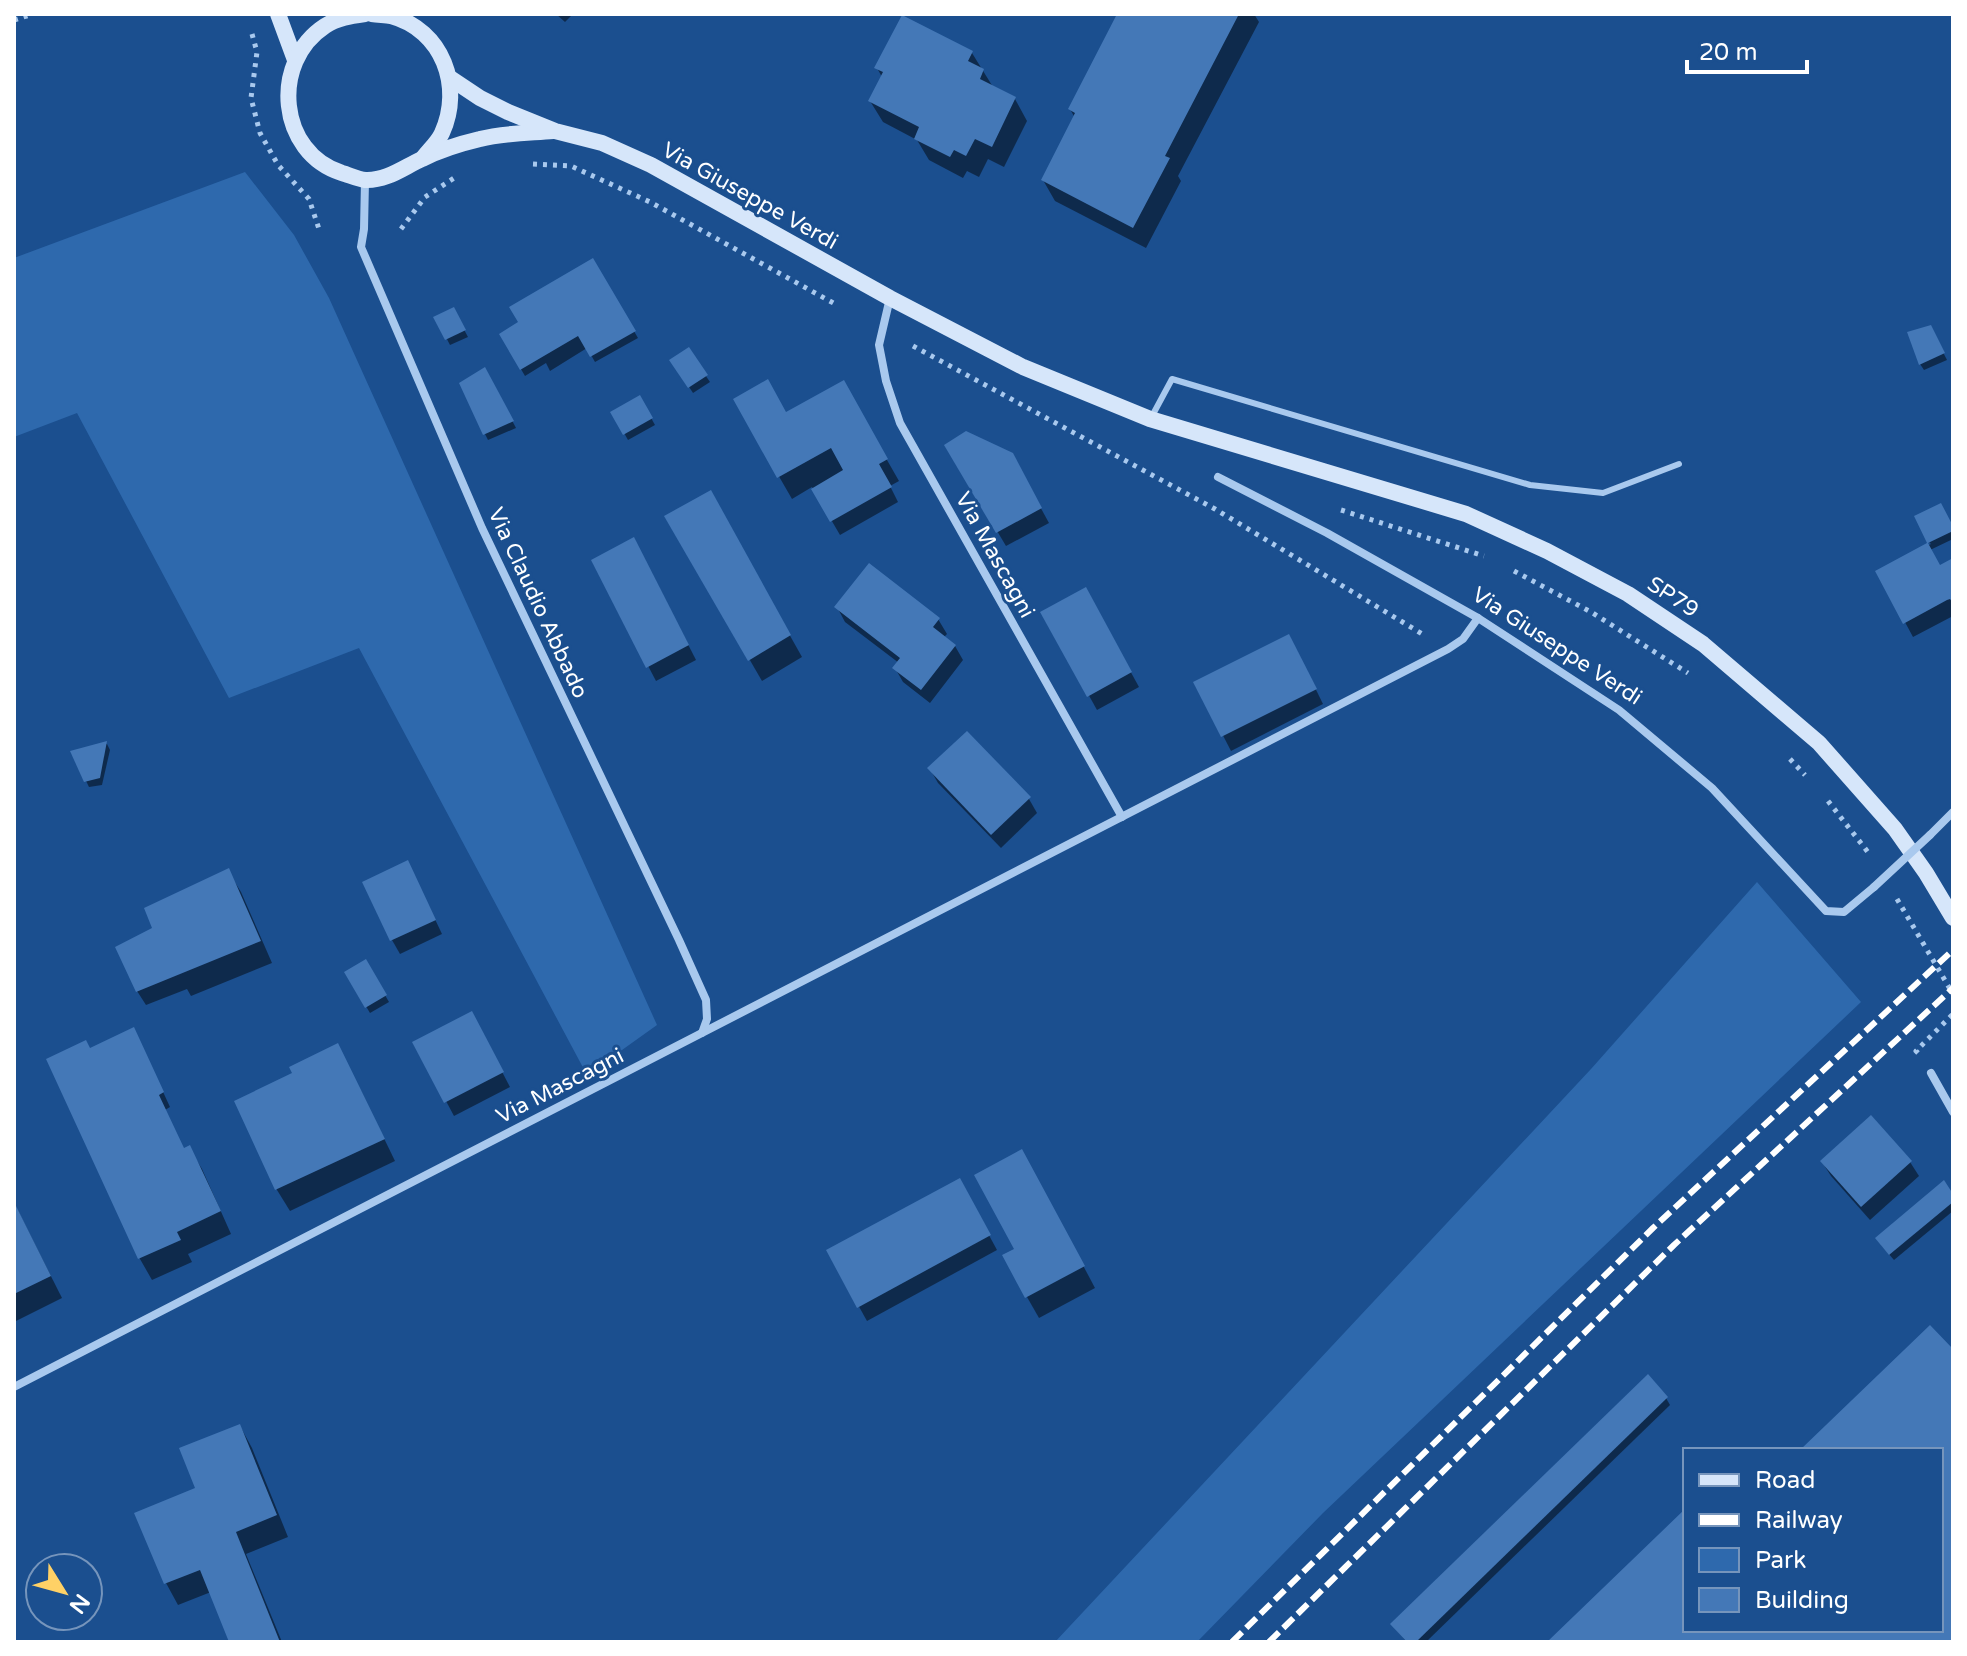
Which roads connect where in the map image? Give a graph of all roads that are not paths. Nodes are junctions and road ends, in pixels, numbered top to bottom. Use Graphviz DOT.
graph roads {
  1 [pos="278,14"];
  2 [pos="365,14"];
  3 [pos="372,14"];
  4 [pos="343,16"];
  5 [pos="416,20"];
  6 [pos="295,60"];
  7 [pos="450,78"];
  8 [pos="555,131"];
  9 [pos="422,159"];
  10 [pos="365,180"];
  11 [pos="890,298"];
  12 [pos="1150,419"];
  13 [pos="1679,464"];
  14 [pos="1218,477"];
  15 [pos="1478,618"];
  16 [pos="1953,812"];
  17 [pos="1122,817"];
  18 [pos="1953,918"];
  19 [pos="702,1033"];
  20 [pos="1931,1073"];
  21 [pos="1953,1112"];
  22 [pos="14,1387"];
  1 -- 6 [label="main road"];
  2 -- 4 [label="main road"];
  3 -- 5 [label="main road"];
  4 -- 6 [label="main road"];
  5 -- 7 [label="main road"];
  6 -- 10 [label="main road"];
  7 -- 8 [label="main road, Via Giuseppe Verdi / SP79"];
  7 -- 9 [label="main road"];
  8 -- 9 [label="main road"];
  8 -- 11 [label="main road, Via Giuseppe Verdi / SP79"];
  9 -- 10 [label="main road"];
  10 -- 19 [label="street, Via Claudio Abbado"];
  11 -- 12 [label="main road, Via Giuseppe Verdi / SP79"];
  11 -- 17 [label="street, Via Mascagni"];
  12 -- 13 [label="lane"];
  12 -- 18 [label="main road, SP79 / SP79"];
  14 -- 15 [label="street, Via Giuseppe Verdi"];
  15 -- 16 [label="street, Via Giuseppe Verdi, bridge"];
  15 -- 17 [label="street, Via Mascagni"];
  17 -- 19 [label="street, Via Mascagni"];
  19 -- 22 [label="street, Via Mascagni"];
  20 -- 21 [label="street"];
}
